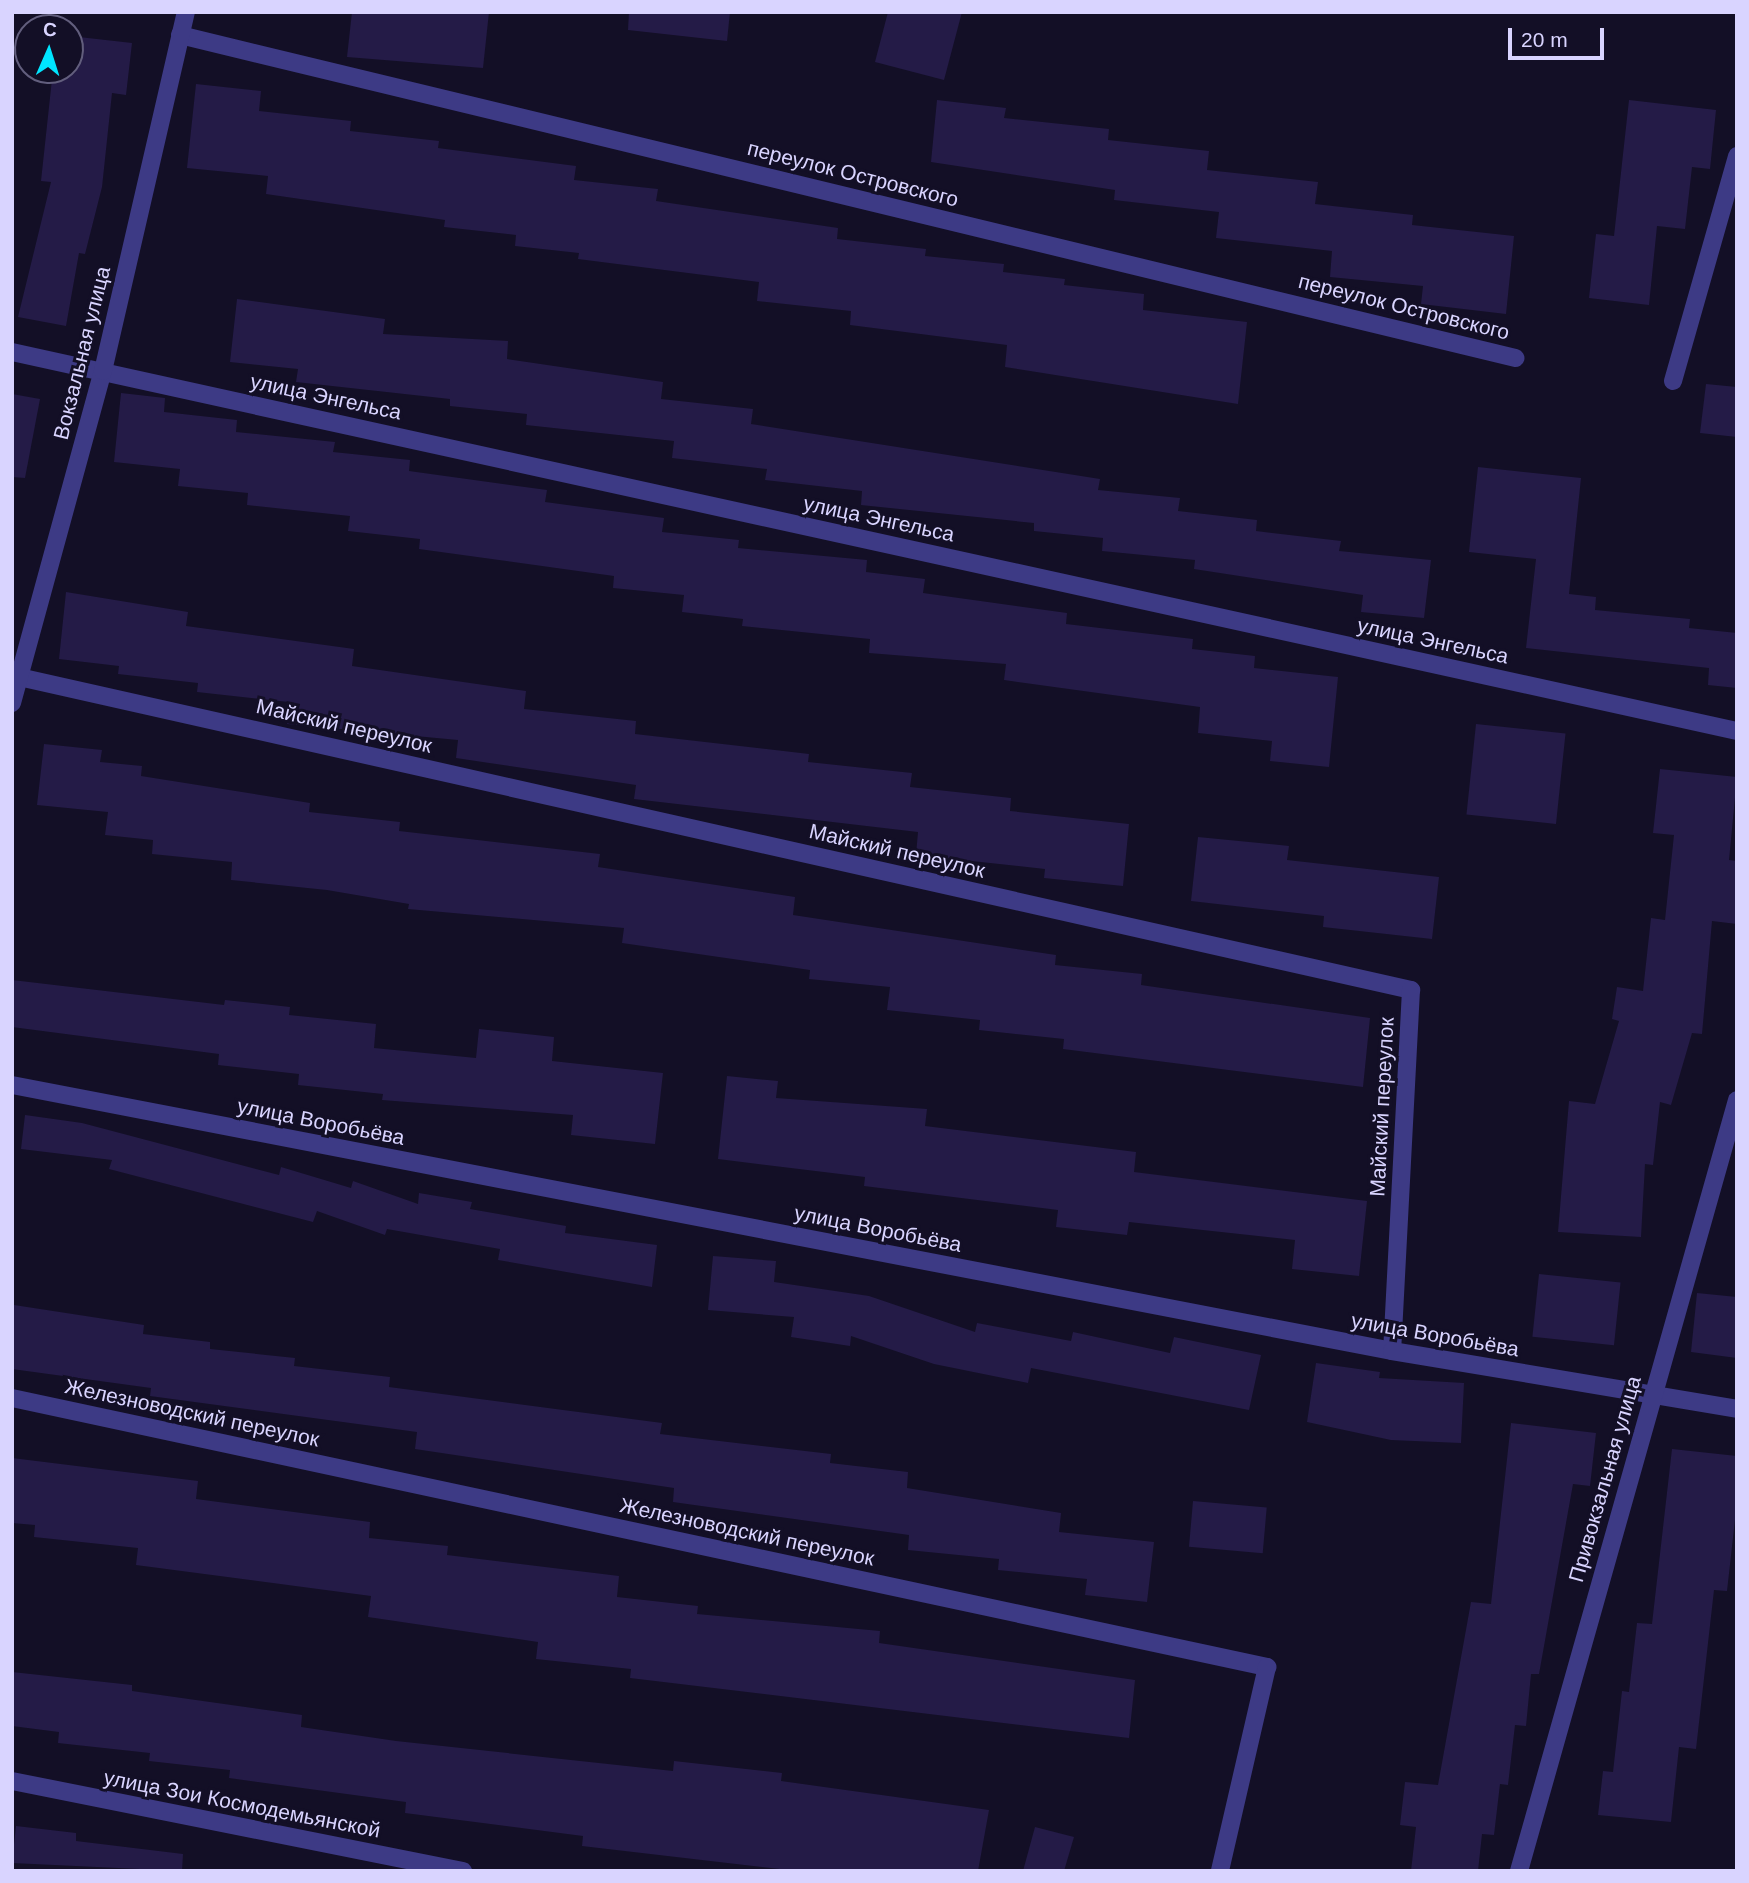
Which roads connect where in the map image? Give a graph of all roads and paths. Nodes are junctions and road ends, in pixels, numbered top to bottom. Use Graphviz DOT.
graph roads {
  1 [pos="186,12"];
  2 [pos="180,36"];
  3 [pos="1737,156"];
  4 [pos="12,352"];
  5 [pos="1515,358"];
  6 [pos="103,371"];
  7 [pos="1673,381"];
  8 [pos="19,677"];
  9 [pos="12,703"];
  10 [pos="1737,731"];
  11 [pos="12,1085"];
  12 [pos="1737,1100"];
  13 [pos="1392,1351"];
  14 [pos="1652,1395"];
  15 [pos="12,1398"];
  16 [pos="1737,1409"];
  17 [pos="12,1781"];
  18 [pos="463,1871"];
  19 [pos="1220,1871"];
  20 [pos="1519,1871"];
  1 -- 2 [label="street, Вокзальная улица"];
  2 -- 5 [label="street, переулок Островского"];
  2 -- 6 [label="street, Вокзальная улица"];
  3 -- 7 [label="street"];
  4 -- 6 [label="street, улица Энгельса"];
  6 -- 8 [label="street, Вокзальная улица"];
  6 -- 10 [label="street, улица Энгельса"];
  8 -- 9 [label="street, Вокзальная улица"];
  8 -- 13 [label="street, Майский переулок"];
  11 -- 13 [label="street, улица Воробьёва"];
  12 -- 14 [label="street, Привокзальная улица"];
  13 -- 14 [label="street, улица Воробьёва"];
  14 -- 16 [label="street, улица Воробьёва"];
  14 -- 20 [label="street, Привокзальная улица"];
  15 -- 19 [label="street, Железноводский переулок"];
  17 -- 18 [label="street, улица Зои Космодемьянской"];
}
